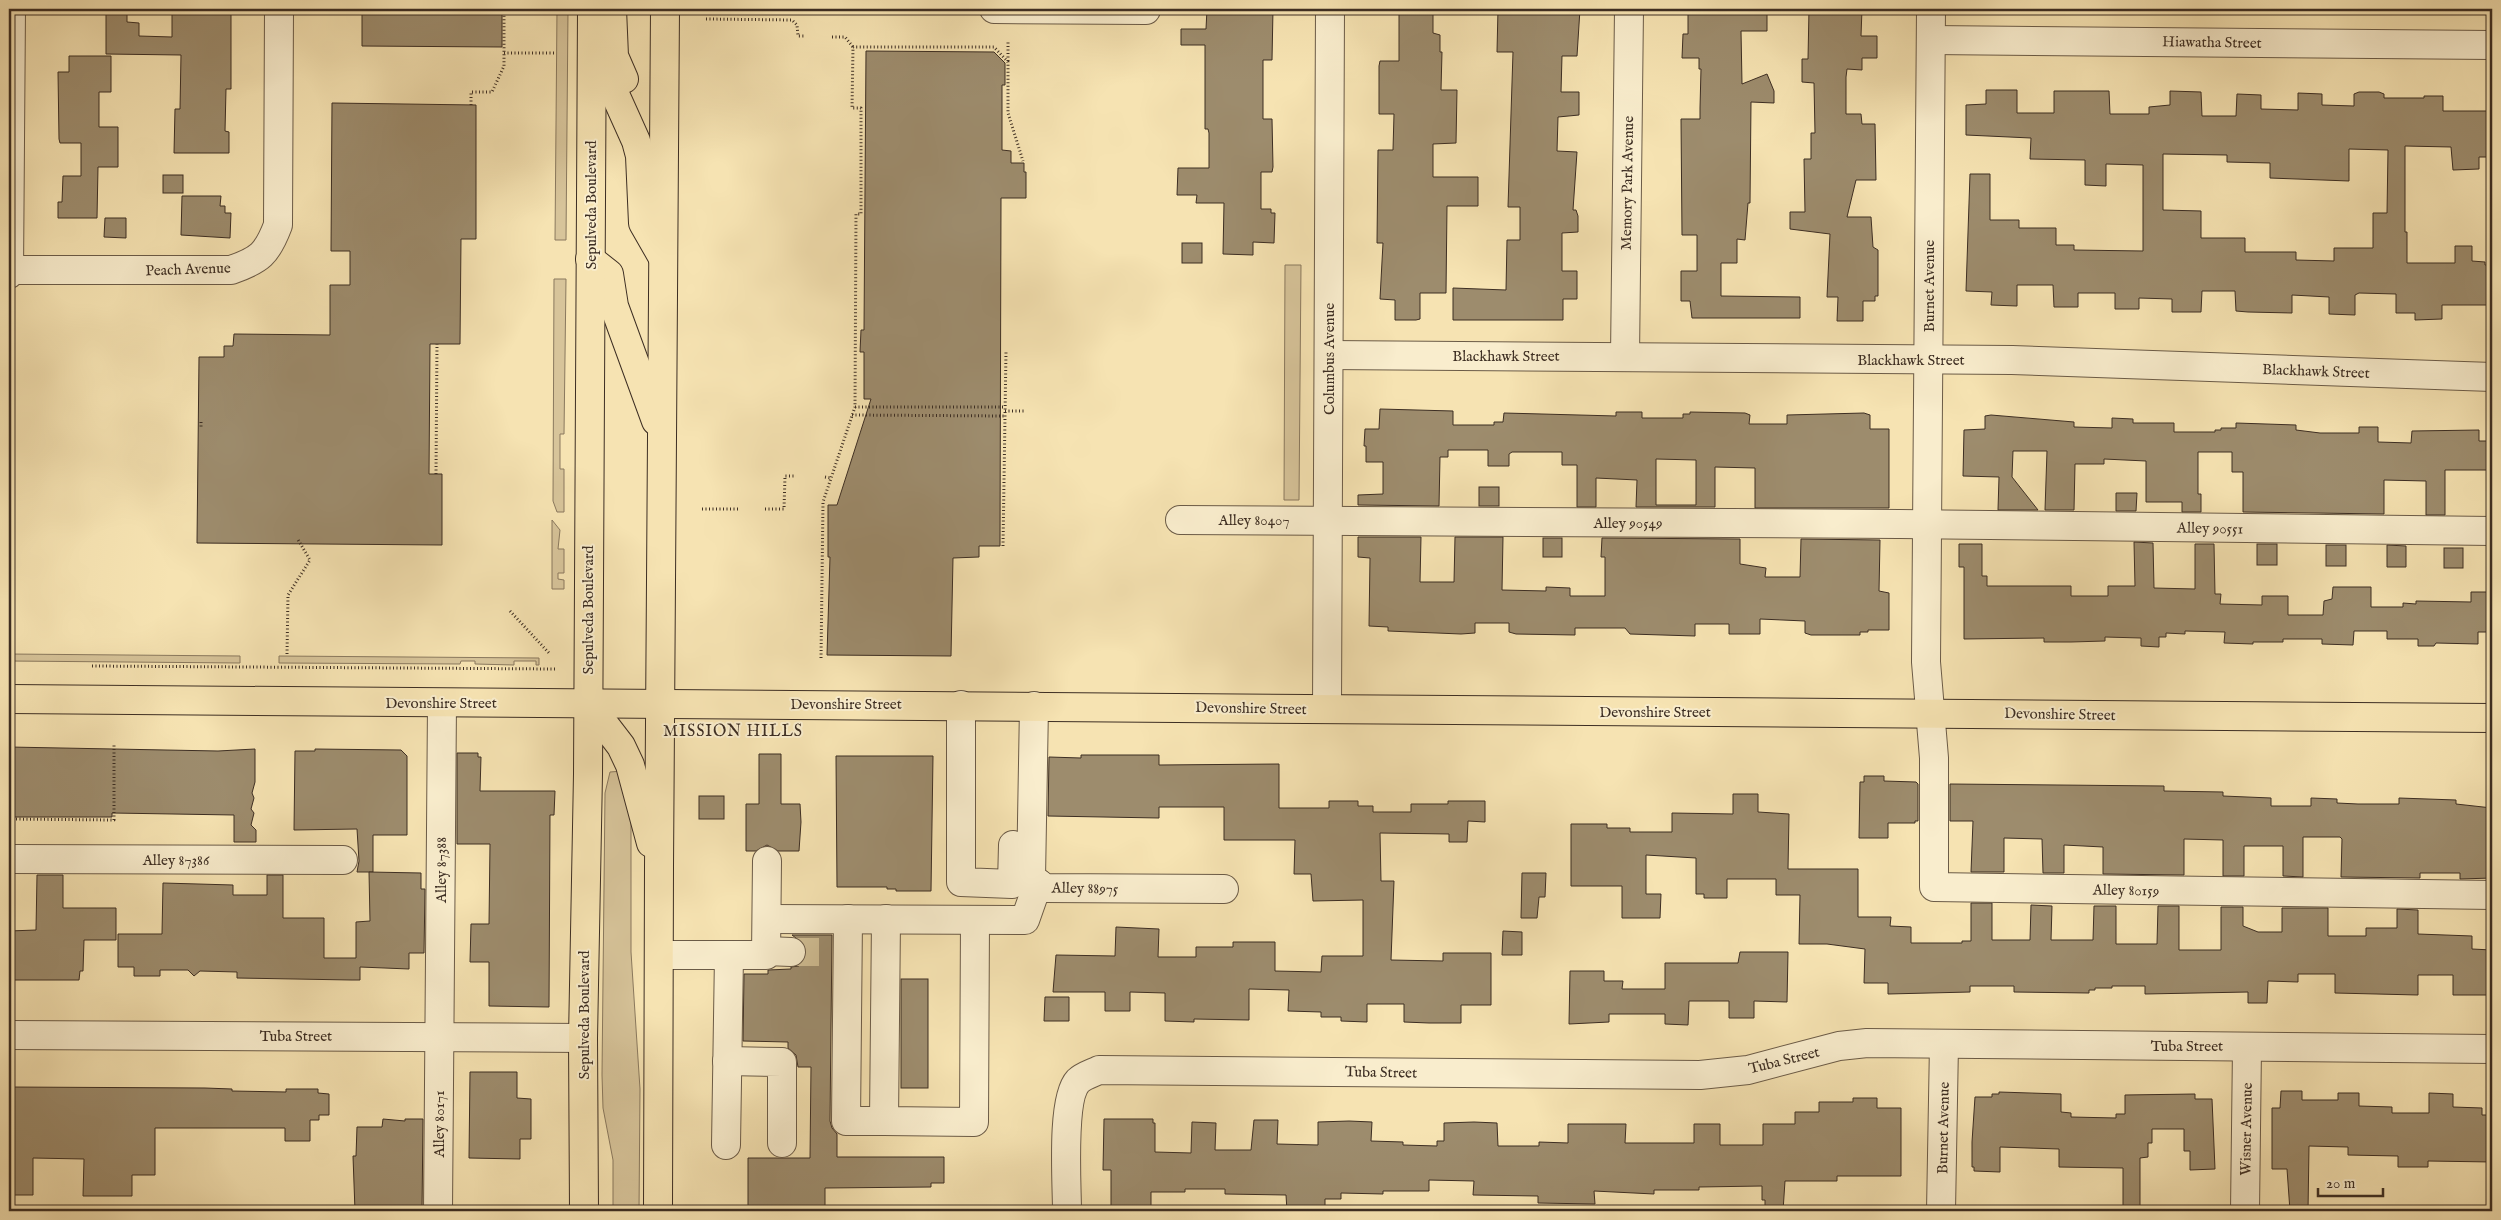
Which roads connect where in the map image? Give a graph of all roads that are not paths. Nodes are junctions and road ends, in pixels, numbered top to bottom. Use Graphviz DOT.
graph roads {
  1 [pos="11,9"];
  2 [pos="279,9"];
  3 [pos="592,9"];
  4 [pos="612,9"];
  5 [pos="666,9"];
  6 [pos="994,9"];
  7 [pos="1330,9"];
  8 [pos="1628,9"];
  9 [pos="1931,9"];
  10 [pos="1146,10"];
  11 [pos="1931,40"];
  12 [pos="592,44"];
  13 [pos="2492,45"];
  14 [pos="664,172"];
  15 [pos="590,259"];
  16 [pos="663,259"];
  17 [pos="9,270"];
  18 [pos="9,274"];
  19 [pos="1329,355"];
  20 [pos="1625,357"];
  21 [pos="1929,360"];
  22 [pos="2492,377"];
  23 [pos="662,439"];
  24 [pos="1180,520"];
  25 [pos="1328,521"];
  26 [pos="1928,524"];
  27 [pos="2492,531"];
  28 [pos="9,699"];
  29 [pos="442,703"];
  30 [pos="588,703"];
  31 [pos="661,703"];
  32 [pos="960,705"];
  33 [pos="1034,706"];
  34 [pos="1326,709"];
  35 [pos="1930,713"];
  36 [pos="2492,718"];
  37 [pos="1033,762"];
  38 [pos="9,859"];
  39 [pos="343,860"];
  40 [pos="767,861"];
  41 [pos="658,866"];
  42 [pos="1038,883"];
  43 [pos="1224,889"];
  44 [pos="2492,895"];
  45 [pos="767,919"];
  46 [pos="848,919"];
  47 [pos="886,919"];
  48 [pos="975,920"];
  49 [pos="659,955"];
  50 [pos="729,955"];
  51 [pos="9,1035"];
  52 [pos="440,1037"];
  53 [pos="584,1038"];
  54 [pos="1944,1044"];
  55 [pos="2247,1047"];
  56 [pos="2492,1049"];
  57 [pos="727,1061"];
  58 [pos="884,1121"];
  59 [pos="782,1144"];
  60 [pos="726,1145"];
  61 [pos="438,1211"];
  62 [pos="584,1211"];
  63 [pos="658,1211"];
  64 [pos="1067,1211"];
  65 [pos="1941,1211"];
  66 [pos="2245,1211"];
  1 -- 17 [label="street"];
  2 -- 17 [label="street, Peach Avenue"];
  3 -- 12 [label="main road, Sepulveda Boulevard"];
  4 -- 14 [label="main road"];
  5 -- 14 [label="main road"];
  6 -- 10 [label="street"];
  7 -- 19 [label="street, Columbus Avenue"];
  8 -- 20 [label="street, Memory Park Avenue"];
  9 -- 11 [label="street, Burnet Avenue"];
  11 -- 13 [label="street, Hiawatha Street"];
  11 -- 21 [label="street, Burnet Avenue"];
  12 -- 15 [label="main road, Sepulveda Boulevard"];
  12 -- 16 [label="main road"];
  14 -- 16 [label="main road"];
  15 -- 23 [label="main road"];
  15 -- 30 [label="main road, Sepulveda Boulevard"];
  16 -- 23 [label="main road"];
  17 -- 18 [label="street"];
  19 -- 20 [label="street, Blackhawk Street"];
  19 -- 25 [label="street, Columbus Avenue"];
  20 -- 21 [label="street, Blackhawk Street"];
  21 -- 22 [label="street, Blackhawk Street"];
  21 -- 26 [label="street, Burnet Avenue"];
  23 -- 31 [label="main road"];
  24 -- 25 [label="street, Alley 80407"];
  25 -- 26 [label="street, Alley 90549"];
  25 -- 34 [label="street, Columbus Avenue"];
  26 -- 27 [label="street, Alley 90551"];
  26 -- 35 [label="street, Burnet Avenue"];
  28 -- 29 [label="main road, Devonshire Street"];
  29 -- 30 [label="main road, Devonshire Street"];
  29 -- 52 [label="street, Alley 87388"];
  30 -- 31 [label="main road, Devonshire Street"];
  30 -- 41 [label="main road"];
  30 -- 53 [label="main road, Sepulveda Boulevard"];
  31 -- 32 [label="main road, Devonshire Street"];
  31 -- 41 [label="main road"];
  32 -- 33 [label="main road, Devonshire Street"];
  32 -- 37 [label="street"];
  33 -- 34 [label="main road, Devonshire Street"];
  33 -- 37 [label="street, Alley 88975"];
  34 -- 35 [label="main road, Devonshire Street"];
  35 -- 36 [label="main road, Devonshire Street"];
  35 -- 44 [label="street, Alley 80159"];
  37 -- 42 [label="street, Alley 88975"];
  38 -- 39 [label="street, Alley 87386"];
  40 -- 45 [label="street"];
  41 -- 49 [label="main road"];
  42 -- 43 [label="street, Alley 88975"];
  42 -- 48 [label="street"];
  45 -- 46 [label="street"];
  45 -- 50 [label="street"];
  46 -- 47 [label="street"];
  46 -- 58 [label="street"];
  47 -- 48 [label="street"];
  47 -- 58 [label="street"];
  48 -- 58 [label="street"];
  49 -- 50 [label="street"];
  49 -- 63 [label="main road"];
  50 -- 57 [label="street"];
  51 -- 52 [label="street, Tuba Street"];
  52 -- 53 [label="street, Tuba Street"];
  52 -- 61 [label="street, Alley 80171"];
  53 -- 62 [label="main road, Sepulveda Boulevard"];
  54 -- 55 [label="street, Tuba Street"];
  54 -- 64 [label="street, Tuba Street"];
  54 -- 65 [label="street, Burnet Avenue"];
  55 -- 56 [label="street, Tuba Street"];
  55 -- 66 [label="street, Wisner Avenue"];
  57 -- 59 [label="street"];
  57 -- 60 [label="street"];
}
